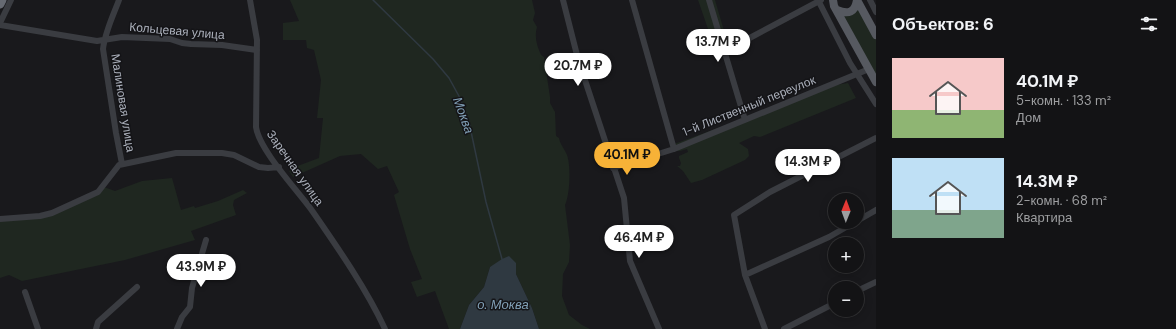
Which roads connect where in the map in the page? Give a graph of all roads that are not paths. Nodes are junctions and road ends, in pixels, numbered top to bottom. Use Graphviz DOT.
graph roads {
  1 [pos="2,0"];
  2 [pos="11,0"];
  3 [pos="119,0"];
  4 [pos="250,0"];
  5 [pos="563,0"];
  6 [pos="632,0"];
  7 [pos="709,0"];
  8 [pos="819,0"];
  9 [pos="833,0"];
  10 [pos="857,0"];
  11 [pos="870,0"];
  12 [pos="0,4"];
  13 [pos="837,10"];
  14 [pos="876,12"];
  15 [pos="0,24"];
  16 [pos="876,35"];
  17 [pos="104,40"];
  18 [pos="257,50"];
  19 [pos="724,50"];
  20 [pos="869,69"];
  21 [pos="856,74"];
  22 [pos="876,82"];
  23 [pos="876,104"];
  24 [pos="745,120"];
  25 [pos="876,138"];
  26 [pos="674,149"];
  27 [pos="122,164"];
  28 [pos="279,167"];
  29 [pos="613,168"];
  30 [pos="876,210"];
  31 [pos="864,217"];
  32 [pos="0,218"];
  33 [pos="842,229"];
  34 [pos="206,240"];
  35 [pos="745,275"];
  36 [pos="876,282"];
  37 [pos="136,287"];
  38 [pos="864,288"];
  39 [pos="25,292"];
  40 [pos="828,307"];
  41 [pos="38,329"];
  42 [pos="96,329"];
  43 [pos="177,329"];
  44 [pos="385,329"];
  45 [pos="659,329"];
  46 [pos="765,329"];
  47 [pos="784,329"];
  1 -- 12 [label="highway"];
  2 -- 15 [label="street, Кольцевая улица"];
  3 -- 17 [label="street, Малиновая улица"];
  4 -- 18 [label="street, Заречная улица"];
  5 -- 29 [label="street"];
  6 -- 26 [label="street"];
  7 -- 19 [label="street"];
  8 -- 19 [label="street"];
  8 -- 21 [label="street"];
  9 -- 13 [label="main road"];
  10 -- 13 [label="main road"];
  10 -- 16 [label="main road"];
  11 -- 14 [label="street"];
  13 -- 20 [label="main road"];
  15 -- 17 [label="street, Кольцевая улица"];
  17 -- 18 [label="street, Кольцевая улица"];
  17 -- 27 [label="street, Малиновая улица"];
  18 -- 28 [label="street, Заречная улица"];
  19 -- 24 [label="street"];
  20 -- 21 [label="street, 1-й Лиственный переулок"];
  20 -- 22 [label="main road"];
  21 -- 23 [label="street"];
  21 -- 24 [label="street, 1-й Лиственный переулок"];
  24 -- 26 [label="street, 1-й Лиственный переулок"];
  25 -- 35 [label="street"];
  26 -- 29 [label="street, 1-й Лиственный переулок"];
  27 -- 28 [label="street"];
  27 -- 32 [label="street"];
  28 -- 44 [label="street, Заречная улица"];
  29 -- 45 [label="street"];
  30 -- 31 [label="street"];
  33 -- 35 [label="street"];
  34 -- 43 [label="street"];
  35 -- 46 [label="street"];
  36 -- 38 [label="street"];
  37 -- 42 [label="street"];
  39 -- 41 [label="street"];
  40 -- 47 [label="street"];
}
